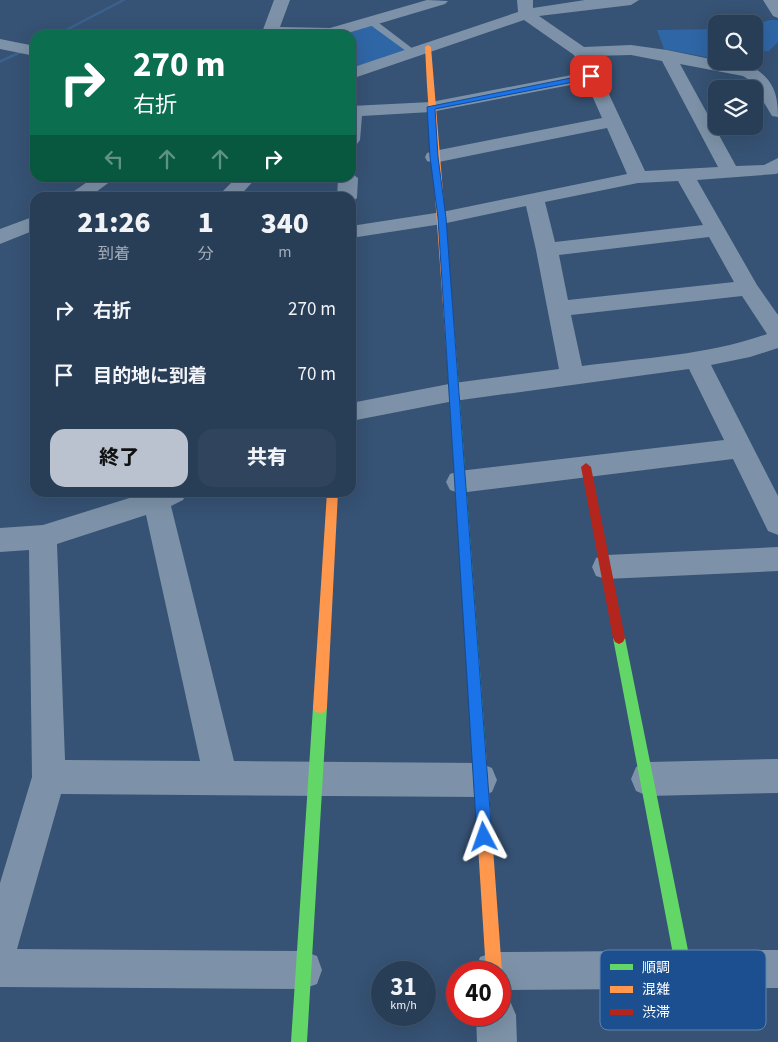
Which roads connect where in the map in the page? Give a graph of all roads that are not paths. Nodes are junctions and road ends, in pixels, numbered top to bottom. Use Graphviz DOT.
graph roads {
  1 [pos="282,0"];
  2 [pos="405,0"];
  3 [pos="632,0"];
  4 [pos="771,0"];
  5 [pos="442,1"];
  6 [pos="525,7"];
  7 [pos="778,13"];
  8 [pos="372,22"];
  9 [pos="271,30"];
  10 [pos="342,30"];
  11 [pos="0,44"];
  12 [pos="421,49"];
  13 [pos="30,50"];
  14 [pos="580,52"];
  15 [pos="668,55"];
  16 [pos="356,72"];
  17 [pos="591,76"];
  18 [pos="431,107"];
  19 [pos="356,111"];
  20 [pos="778,112"];
  21 [pos="612,122"];
  22 [pos="434,157"];
  23 [pos="778,164"];
  24 [pos="730,172"];
  25 [pos="684,174"];
  26 [pos="638,178"];
  27 [pos="99,182"];
  28 [pos="242,182"];
  29 [pos="83,192"];
  30 [pos="232,192"];
  31 [pos="534,198"];
  32 [pos="442,218"];
  33 [pos="30,224"];
  34 [pos="716,230"];
  35 [pos="356,231"];
  36 [pos="0,237"];
  37 [pos="547,250"];
  38 [pos="748,288"];
  39 [pos="558,309"];
  40 [pos="778,333"];
  41 [pos="778,339"];
  42 [pos="696,360"];
  43 [pos="572,377"];
  44 [pos="454,392"];
  45 [pos="356,411"];
  46 [pos="742,448"];
  47 [pos="586,467"];
  48 [pos="459,482"];
  49 [pos="154,497"];
  50 [pos="160,497"];
  51 [pos="333,497"];
  52 [pos="778,522"];
  53 [pos="43,536"];
  54 [pos="0,540"];
  55 [pos="778,559"];
  56 [pos="606,567"];
  57 [pos="778,776"];
  58 [pos="49,777"];
  59 [pos="221,778"];
  60 [pos="648,779"];
  61 [pos="480,780"];
  62 [pos="315,781"];
  63 [pos="0,945"];
  64 [pos="680,950"];
  65 [pos="493,961"];
  66 [pos="0,968"];
  67 [pos="303,970"];
  68 [pos="600,971"];
  69 [pos="511,972"];
  70 [pos="497,1026"];
  71 [pos="299,1042"];
  72 [pos="498,1042"];
  1 -- 9 [label="street"];
  2 -- 5 [label="street"];
  3 -- 6 [label="street"];
  4 -- 7 [label="street"];
  5 -- 8 [label="street"];
  6 -- 12 [label="street"];
  6 -- 14 [label="street"];
  8 -- 10 [label="street"];
  8 -- 12 [label="lane"];
  11 -- 13 [label="street"];
  12 -- 16 [label="street"];
  12 -- 18 [label="street"];
  14 -- 15 [label="street"];
  14 -- 17 [label="street"];
  15 -- 20 [label="street"];
  15 -- 24 [label="street"];
  17 -- 18 [label="street"];
  17 -- 21 [label="street"];
  18 -- 19 [label="street"];
  18 -- 22 [label="street"];
  21 -- 22 [label="street"];
  21 -- 26 [label="street"];
  22 -- 32 [label="street"];
  23 -- 24 [label="street"];
  24 -- 25 [label="street"];
  25 -- 26 [label="street"];
  25 -- 34 [label="street"];
  26 -- 31 [label="street"];
  27 -- 29 [label="street"];
  28 -- 30 [label="street"];
  31 -- 32 [label="street"];
  31 -- 37 [label="street"];
  32 -- 35 [label="street"];
  32 -- 44 [label="street"];
  33 -- 36 [label="street"];
  34 -- 37 [label="street"];
  34 -- 38 [label="street"];
  37 -- 39 [label="street"];
  38 -- 39 [label="street"];
  38 -- 40 [label="street"];
  39 -- 43 [label="street"];
  41 -- 42 [label="street"];
  42 -- 43 [label="street"];
  42 -- 46 [label="street"];
  43 -- 44 [label="street"];
  44 -- 45 [label="street"];
  44 -- 48 [label="street"];
  46 -- 47 [label="street"];
  46 -- 52 [label="street"];
  47 -- 48 [label="street"];
  47 -- 56 [label="street"];
  48 -- 61 [label="street"];
  49 -- 53 [label="street"];
  50 -- 59 [label="street"];
  51 -- 62 [label="street"];
  53 -- 54 [label="street"];
  53 -- 58 [label="street"];
  55 -- 56 [label="street"];
  56 -- 60 [label="street"];
  57 -- 60 [label="street"];
  58 -- 59 [label="street"];
  58 -- 63 [label="street"];
  59 -- 62 [label="street"];
  60 -- 64 [label="street"];
  61 -- 62 [label="street"];
  61 -- 65 [label="street"];
  62 -- 67 [label="street"];
  66 -- 67 [label="street"];
  67 -- 71 [label="street"];
  68 -- 69 [label="street"];
  70 -- 72 [label="street"];
}
